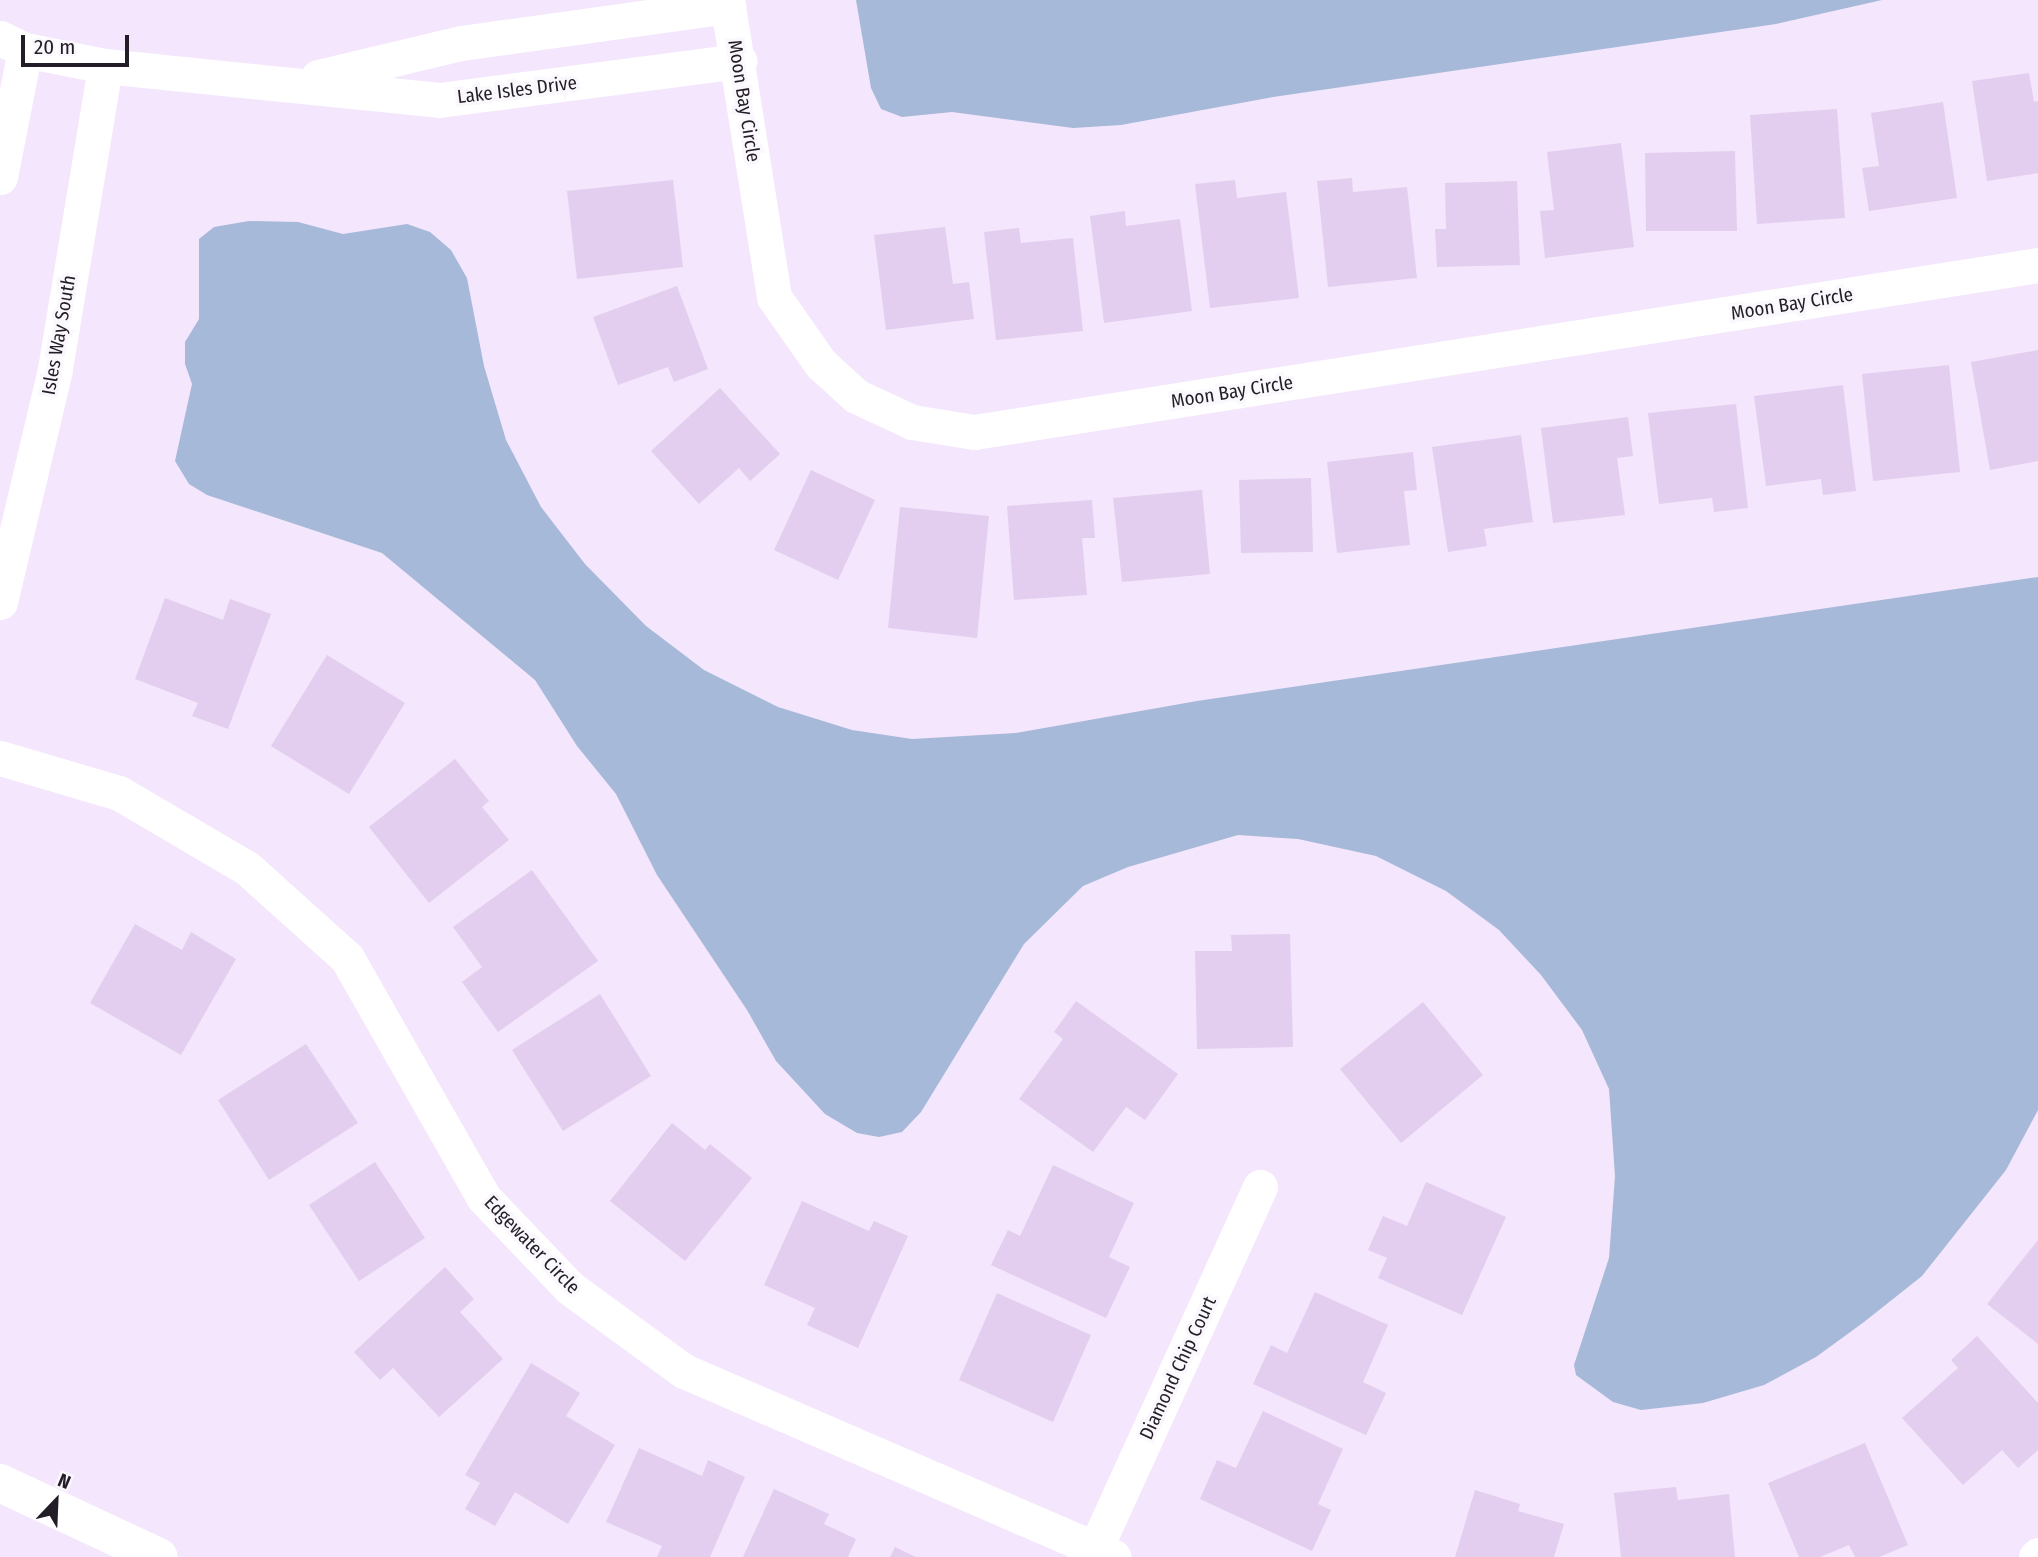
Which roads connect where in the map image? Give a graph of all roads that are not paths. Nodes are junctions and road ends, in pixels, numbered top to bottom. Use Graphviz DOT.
graph roads {
  1 [pos="727,3"];
  2 [pos="13,44"];
  3 [pos="739,61"];
  4 [pos="105,66"];
  5 [pos="296,82"];
  6 [pos="0,177"];
  7 [pos="2038,265"];
  8 [pos="0,602"];
  9 [pos="0,758"];
  10 [pos="1261,1187"];
  11 [pos="0,1483"];
  12 [pos="1104,1553"];
  13 [pos="159,1557"];
  1 -- 3 [label="street, Moon Bay Circle"];
  1 -- 5 [label="street, Lake Isles Drive"];
  2 -- 4 [label="street, Lake Isles Drive"];
  2 -- 6 [label="street"];
  3 -- 5 [label="street, Lake Isles Drive"];
  3 -- 7 [label="street, Moon Bay Circle"];
  4 -- 5 [label="street, Lake Isles Drive"];
  4 -- 8 [label="street, Isles Way South"];
  9 -- 12 [label="street, Edgewater Circle"];
  10 -- 12 [label="street, Diamond Chip Court"];
  11 -- 13 [label="street"];
}
